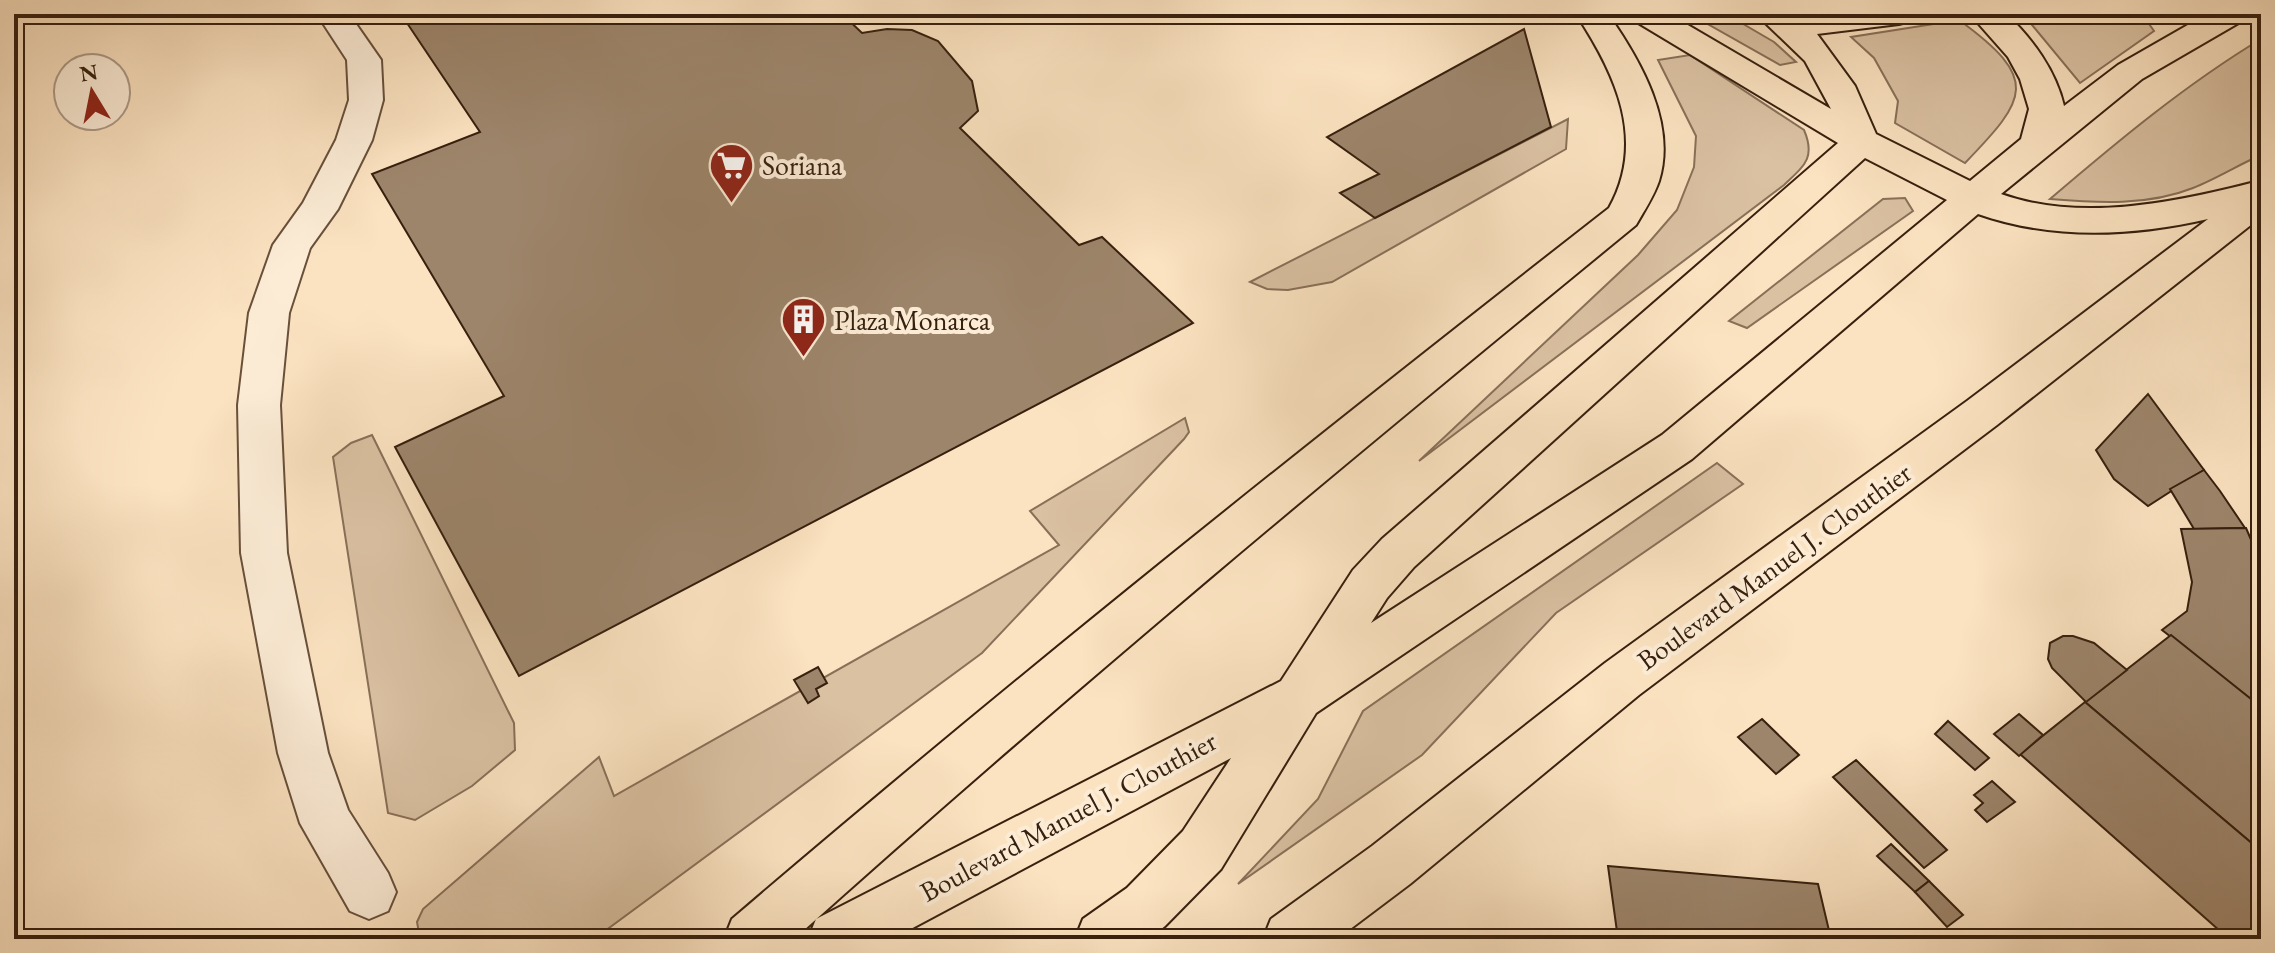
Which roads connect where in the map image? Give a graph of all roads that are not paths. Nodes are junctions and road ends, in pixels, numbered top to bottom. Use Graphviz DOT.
graph roads {
  1 [pos="333,14"];
  2 [pos="1592,14"];
  3 [pos="1646,14"];
  4 [pos="1899,14"];
  5 [pos="1986,14"];
  6 [pos="2231,14"];
  7 [pos="1782,20"];
  8 [pos="1861,142"];
  9 [pos="2036,145"];
  10 [pos="2261,196"];
  11 [pos="1970,198"];
  12 [pos="1302,695"];
  13 [pos="369,892"];
  14 [pos="752,939"];
  15 [pos="836,939"];
  16 [pos="1103,939"];
  17 [pos="1291,939"];
  1 -- 13 [label="lane"];
  2 -- 14 [label="main road"];
  3 -- 8 [label="main road, Boulevard Manuel J. Clouthier"];
  4 -- 7 [label="main road"];
  5 -- 9 [label="main road"];
  6 -- 9 [label="main road, Boulevard Manuel J. Clouthier"];
  7 -- 8 [label="main road"];
  8 -- 11 [label="main road, Boulevard Manuel J. Clouthier"];
  8 -- 12 [label="main road, Boulevard Manuel J. Clouthier"];
  9 -- 11 [label="main road, Boulevard Manuel J. Clouthier"];
  10 -- 11 [label="main road, Boulevard Manuel J. Clouthier"];
  10 -- 17 [label="main road, Boulevard Manuel J. Clouthier"];
  11 -- 12 [label="main road, Boulevard Manuel J. Clouthier"];
  12 -- 15 [label="main road, Boulevard Manuel J. Clouthier"];
  12 -- 16 [label="main road, Boulevard Manuel J. Clouthier"];
}
